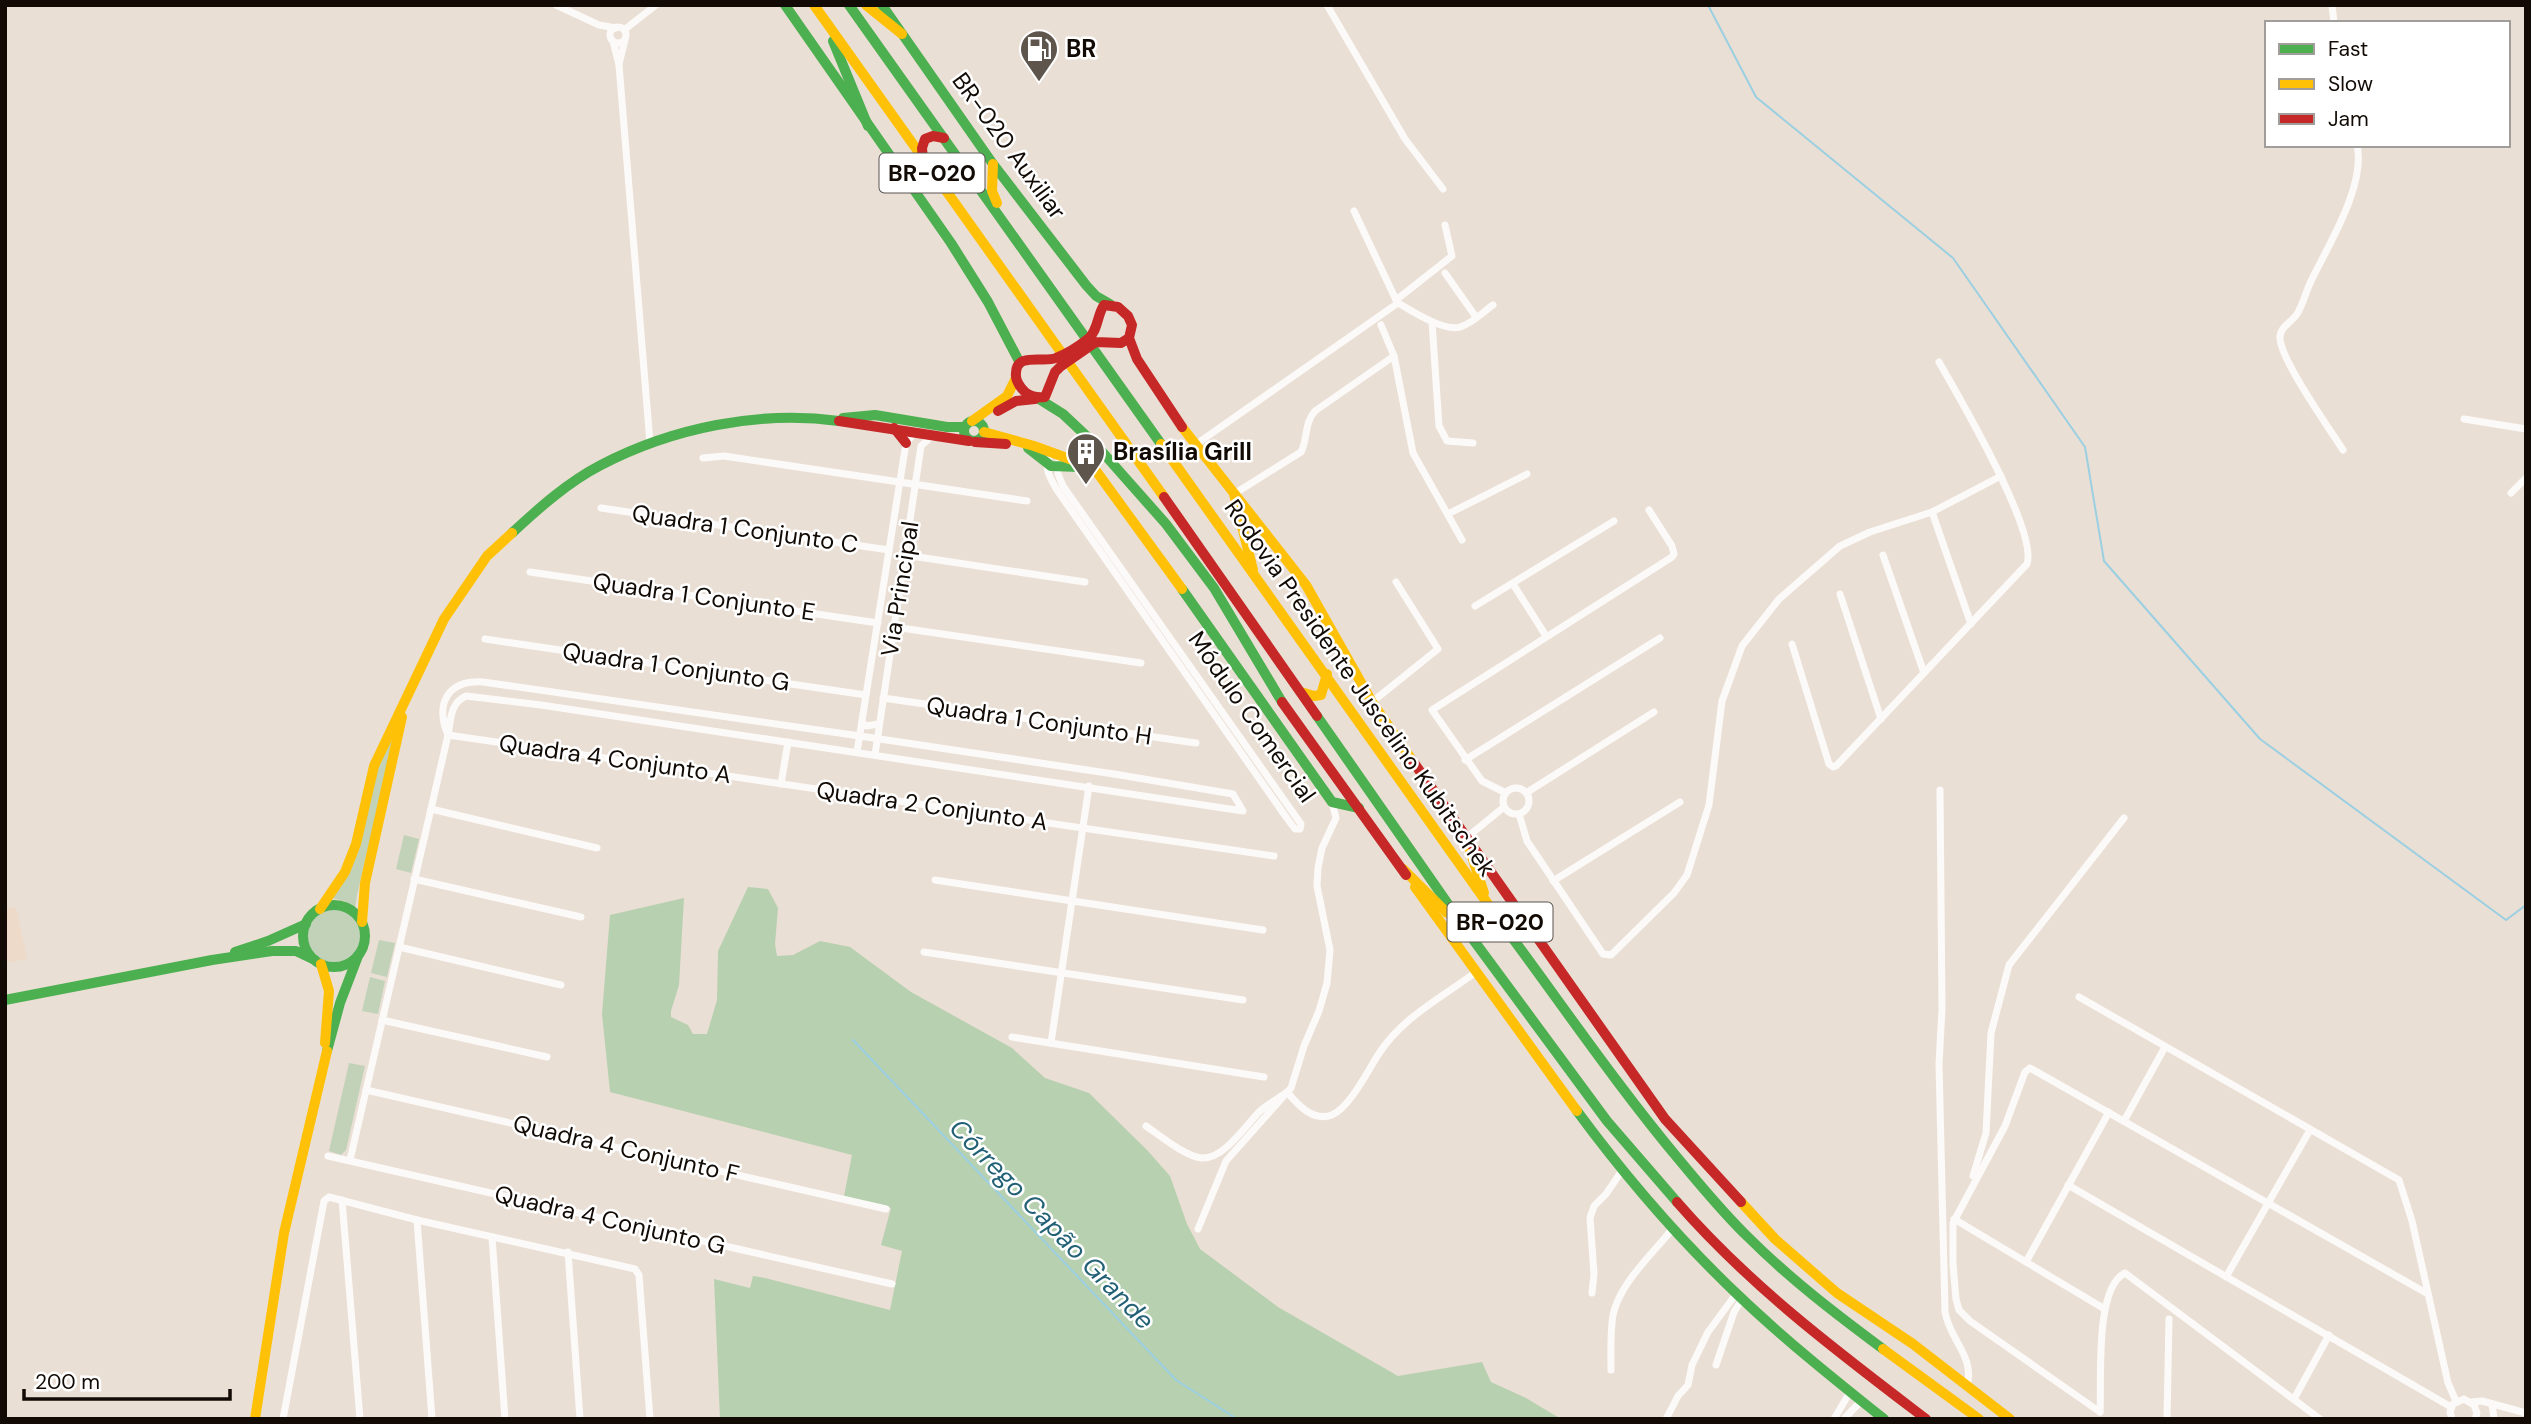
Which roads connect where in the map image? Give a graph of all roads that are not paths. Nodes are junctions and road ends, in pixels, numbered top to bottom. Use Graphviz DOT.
graph roads {
  1 [pos="556,5"];
  2 [pos="656,5"];
  3 [pos="785,5"];
  4 [pos="814,5"];
  5 [pos="849,5"];
  6 [pos="866,5"];
  7 [pos="882,5"];
  8 [pos="1326,5"];
  9 [pos="825,21"];
  10 [pos="599,25"];
  11 [pos="620,29"];
  12 [pos="902,34"];
  13 [pos="611,39"];
  14 [pos="625,40"];
  15 [pos="619,65"];
  16 [pos="868,126"];
  17 [pos="944,138"];
  18 [pos="2357,147"];
  19 [pos="923,160"];
  20 [pos="993,164"];
  21 [pos="1443,189"];
  22 [pos="1354,211"];
  23 [pos="1004,220"];
  24 [pos="1445,225"];
  25 [pos="1445,273"];
  26 [pos="1397,301"];
  27 [pos="1111,304"];
  28 [pos="1493,304"];
  29 [pos="1476,317"];
  30 [pos="1432,322"];
  31 [pos="1381,326"];
  32 [pos="1129,338"];
  33 [pos="1394,356"];
  34 [pos="1939,362"];
  35 [pos="1020,363"];
  36 [pos="1016,379"];
  37 [pos="1037,399"];
  38 [pos="825,419"];
  39 [pos="2464,419"];
  40 [pos="926,423"];
  41 [pos="976,426"];
  42 [pos="894,428"];
  43 [pos="2526,429"];
  44 [pos="916,431"];
  45 [pos="941,435"];
  46 [pos="972,441"];
  47 [pos="650,443"];
  48 [pos="906,443"];
  49 [pos="1473,443"];
  50 [pos="1195,445"];
  51 [pos="2343,450"];
  52 [pos="703,458"];
  53 [pos="1052,458"];
  54 [pos="1087,466"];
  55 [pos="1057,468"];
  56 [pos="1527,474"];
  57 [pos="2001,476"];
  58 [pos="2526,478"];
  59 [pos="900,480"];
  60 [pos="916,483"];
  61 [pos="1060,488"];
  62 [pos="2511,493"];
  63 [pos="1234,494"];
  64 [pos="1027,500"];
  65 [pos="601,509"];
  66 [pos="1649,510"];
  67 [pos="1932,512"];
  68 [pos="1448,514"];
  69 [pos="1614,521"];
  70 [pos="1462,540"];
  71 [pos="889,550"];
  72 [pos="905,555"];
  73 [pos="1883,555"];
  74 [pos="530,572"];
  75 [pos="1255,578"];
  76 [pos="884,582"];
  77 [pos="1085,582"];
  78 [pos="1396,582"];
  79 [pos="1513,584"];
  80 [pos="900,585"];
  81 [pos="1840,594"];
  82 [pos="1475,606"];
  83 [pos="878,623"];
  84 [pos="1971,624"];
  85 [pos="894,627"];
  86 [pos="1546,636"];
  87 [pos="1660,638"];
  88 [pos="485,639"];
  89 [pos="875,639"];
  90 [pos="892,641"];
  91 [pos="1792,644"];
  92 [pos="1141,663"];
  93 [pos="1924,673"];
  94 [pos="1327,674"];
  95 [pos="1193,677"];
  96 [pos="543,690"];
  97 [pos="1300,692"];
  98 [pos="1276,693"];
  99 [pos="866,695"];
  100 [pos="883,698"];
  101 [pos="406,700"];
  102 [pos="1372,702"];
  103 [pos="541,705"];
  104 [pos="1654,712"];
  105 [pos="1270,714"];
  106 [pos="1881,719"];
  107 [pos="862,722"];
  108 [pos="772,723"];
  109 [pos="879,724"];
  110 [pos="448,735"];
  111 [pos="860,736"];
  112 [pos="877,739"];
  113 [pos="770,740"];
  114 [pos="1243,741"];
  115 [pos="788,742"];
  116 [pos="1196,743"];
  117 [pos="1235,746"];
  118 [pos="858,752"];
  119 [pos="968,752"];
  120 [pos="874,755"];
  121 [pos="1465,760"];
  122 [pos="966,768"];
  123 [pos="1114,774"];
  124 [pos="781,784"];
  125 [pos="1089,786"];
  126 [pos="1112,790"];
  127 [pos="1940,790"];
  128 [pos="1506,793"];
  129 [pos="1527,793"];
  130 [pos="1332,802"];
  131 [pos="1680,802"];
  132 [pos="1504,807"];
  133 [pos="1359,808"];
  134 [pos="431,809"];
  135 [pos="1519,814"];
  136 [pos="2124,818"];
  137 [pos="1083,828"];
  138 [pos="1466,838"];
  139 [pos="597,848"];
  140 [pos="1274,856"];
  141 [pos="1403,869"];
  142 [pos="414,879"];
  143 [pos="935,880"];
  144 [pos="1553,881"];
  145 [pos="1072,899"];
  146 [pos="1489,906"];
  147 [pos="320,909"];
  148 [pos="581,917"];
  149 [pos="362,922"];
  150 [pos="306,924"];
  151 [pos="1263,930"];
  152 [pos="1469,934"];
  153 [pos="398,947"];
  154 [pos="924,952"];
  155 [pos="358,956"];
  156 [pos="212,960"];
  157 [pos="318,962"];
  158 [pos="1061,972"];
  159 [pos="1476,972"];
  160 [pos="561,985"];
  161 [pos="2078,997"];
  162 [pos="1243,999"];
  163 [pos="5,1000"];
  164 [pos="382,1020"];
  165 [pos="1012,1037"];
  166 [pos="1051,1043"];
  167 [pos="2165,1047"];
  168 [pos="547,1057"];
  169 [pos="320,1077"];
  170 [pos="1264,1077"];
  171 [pos="366,1090"];
  172 [pos="1287,1092"];
  173 [pos="2109,1112"];
  174 [pos="2124,1121"];
  175 [pos="1146,1126"];
  176 [pos="2310,1130"];
  177 [pos="328,1156"];
  178 [pos="350,1160"];
  179 [pos="1623,1169"];
  180 [pos="2068,1185"];
  181 [pos="1968,1192"];
  182 [pos="342,1200"];
  183 [pos="2268,1203"];
  184 [pos="886,1209"];
  185 [pos="1954,1219"];
  186 [pos="417,1220"];
  187 [pos="1673,1228"];
  188 [pos="1198,1229"];
  189 [pos="492,1237"];
  190 [pos="568,1252"];
  191 [pos="2026,1262"];
  192 [pos="2226,1277"];
  193 [pos="892,1284"];
  194 [pos="1592,1293"];
  195 [pos="2428,1294"];
  196 [pos="1739,1296"];
  197 [pos="2103,1308"];
  198 [pos="2168,1318"];
  199 [pos="2329,1335"];
  200 [pos="1716,1365"];
  201 [pos="1611,1370"];
  202 [pos="1966,1386"];
  203 [pos="1850,1392"];
  204 [pos="2294,1399"];
  205 [pos="1861,1401"];
  206 [pos="2472,1402"];
  207 [pos="2454,1404"];
  208 [pos="2492,1404"];
  209 [pos="2526,1413"];
  210 [pos="2476,1416"];
  211 [pos="2451,1418"];
  212 [pos="255,1419"];
  213 [pos="284,1419"];
  214 [pos="360,1419"];
  215 [pos="432,1419"];
  216 [pos="505,1419"];
  217 [pos="580,1419"];
  218 [pos="650,1419"];
  219 [pos="1666,1419"];
  220 [pos="1835,1419"];
  221 [pos="1844,1419"];
  222 [pos="1884,1419"];
  223 [pos="1926,1419"];
  224 [pos="1979,1419"];
  225 [pos="2010,1419"];
  226 [pos="2167,1419"];
  227 [pos="2320,1419"];
  228 [pos="2494,1419"];
  1 -- 10 [label="street"];
  2 -- 11 [label="street"];
  3 -- 16 [label="main road"];
  4 -- 9 [label="main road, BR-020"];
  5 -- 17 [label="main road, BR-020"];
  6 -- 12 [label="main road"];
  7 -- 12 [label="main road, BR-020 Auxiliar"];
  8 -- 21 [label="street"];
  9 -- 16 [label="main road"];
  9 -- 19 [label="main road, BR-020"];
  10 -- 11 [label="street"];
  10 -- 13 [label="street"];
  11 -- 13 [label="street"];
  11 -- 14 [label="street"];
  12 -- 20 [label="main road, BR-020 Auxiliar"];
  13 -- 14 [label="street"];
  13 -- 15 [label="street"];
  14 -- 15 [label="street"];
  15 -- 47 [label="street"];
  16 -- 35 [label="main road"];
  17 -- 19 [label="main road"];
  17 -- 23 [label="main road, BR-020"];
  18 -- 51 [label="street"];
  19 -- 97 [label="main road, Rodovia Presidente Juscelino Kubitschek / BR-020"];
  20 -- 23 [label="main road"];
  20 -- 27 [label="main road, BR-020 Auxiliar"];
  22 -- 26 [label="street"];
  23 -- 75 [label="main road, Rodovia Presidente Juscelino Kubitschek / BR-020"];
  24 -- 26 [label="street"];
  25 -- 29 [label="street"];
  26 -- 30 [label="street"];
  26 -- 50 [label="street"];
  27 -- 32 [label="main road, BR-020 Auxiliar"];
  27 -- 35 [label="main road"];
  28 -- 29 [label="street"];
  29 -- 30 [label="street"];
  30 -- 49 [label="street"];
  31 -- 33 [label="street"];
  32 -- 37 [label="main road"];
  32 -- 50 [label="main road"];
  33 -- 63 [label="street"];
  33 -- 68 [label="street"];
  34 -- 57 [label="street"];
  35 -- 36 [label="main road"];
  36 -- 37 [label="main road"];
  36 -- 41 [label="main road"];
  37 -- 41 [label="main road"];
  37 -- 98 [label="main road"];
  38 -- 40 [label="main road, Módulo Comercial"];
  38 -- 42 [label="main road, Módulo Comercial"];
  38 -- 47 [label="main road"];
  39 -- 43 [label="street"];
  40 -- 41 [label="main road, Módulo Comercial"];
  40 -- 44 [label="main road"];
  41 -- 46 [label="main road"];
  41 -- 46 [label="main road"];
  41 -- 53 [label="main road, Módulo Comercial"];
  42 -- 44 [label="main road, Módulo Comercial"];
  42 -- 48 [label="main road"];
  44 -- 45 [label="main road, Módulo Comercial"];
  44 -- 48 [label="street"];
  45 -- 46 [label="main road, Módulo Comercial"];
  45 -- 60 [label="street, Via Principal"];
  46 -- 53 [label="main road, Módulo Comercial"];
  47 -- 101 [label="main road"];
  48 -- 59 [label="street, Via Principal"];
  50 -- 63 [label="main road"];
  52 -- 59 [label="street"];
  53 -- 54 [label="main road, Módulo Comercial"];
  53 -- 55 [label="main road, Módulo Comercial"];
  53 -- 61 [label="street, Módulo Comercial"];
  54 -- 55 [label="main road, Módulo Comercial"];
  54 -- 105 [label="main road, Módulo Comercial"];
  55 -- 61 [label="street, Módulo Comercial"];
  56 -- 68 [label="street"];
  57 -- 67 [label="street"];
  57 -- 84 [label="street"];
  58 -- 62 [label="street"];
  59 -- 60 [label="street"];
  59 -- 71 [label="street, Via Principal"];
  60 -- 64 [label="street"];
  60 -- 72 [label="street, Via Principal"];
  61 -- 95 [label="street, Módulo Comercial"];
  63 -- 75 [label="main road"];
  63 -- 102 [label="main road"];
  65 -- 71 [label="street, Quadra 1 Conjunto C"];
  66 -- 86 [label="street"];
  67 -- 84 [label="street"];
  67 -- 144 [label="street"];
  68 -- 70 [label="street"];
  69 -- 79 [label="street"];
  71 -- 76 [label="street, Via Principal"];
  72 -- 77 [label="street"];
  72 -- 80 [label="street, Via Principal"];
  73 -- 93 [label="street"];
  74 -- 83 [label="street, Quadra 1 Conjunto E"];
  75 -- 94 [label="main road, Rodovia Presidente Juscelino Kubitschek / BR-020"];
  76 -- 80 [label="street"];
  76 -- 83 [label="street, Via Principal"];
  78 -- 102 [label="street"];
  79 -- 82 [label="street"];
  79 -- 86 [label="street"];
  80 -- 85 [label="street, Via Principal"];
  81 -- 106 [label="street"];
  83 -- 89 [label="street, Via Principal"];
  84 -- 93 [label="street"];
  85 -- 90 [label="street, Via Principal"];
  85 -- 92 [label="street"];
  86 -- 121 [label="street"];
  87 -- 121 [label="street"];
  88 -- 99 [label="street, Quadra 1 Conjunto G"];
  89 -- 90 [label="street"];
  89 -- 99 [label="street, Via Principal"];
  90 -- 100 [label="street, Via Principal"];
  91 -- 106 [label="street"];
  93 -- 106 [label="street"];
  94 -- 97 [label="main road"];
  94 -- 146 [label="main road, Rodovia Presidente Juscelino Kubitschek / BR-020"];
  95 -- 114 [label="street, Módulo Comercial"];
  95 -- 117 [label="street, Módulo Comercial"];
  96 -- 103 [label="street"];
  96 -- 108 [label="street"];
  96 -- 110 [label="street"];
  97 -- 152 [label="main road, Rodovia Presidente Juscelino Kubitschek / BR-020"];
  98 -- 105 [label="main road, Módulo Comercial"];
  98 -- 133 [label="main road"];
  99 -- 107 [label="street, Via Principal"];
  100 -- 109 [label="street, Via Principal"];
  100 -- 116 [label="street, Quadra 1 Conjunto H"];
  101 -- 147 [label="main road"];
  101 -- 149 [label="main road"];
  102 -- 138 [label="main road"];
  103 -- 110 [label="street"];
  103 -- 113 [label="street"];
  104 -- 129 [label="street"];
  105 -- 130 [label="main road, Módulo Comercial"];
  107 -- 109 [label="street"];
  107 -- 111 [label="street, Via Principal"];
  108 -- 111 [label="street"];
  108 -- 113 [label="street"];
  109 -- 112 [label="street, Via Principal"];
  110 -- 124 [label="street, Quadra 4 Conjunto A"];
  110 -- 134 [label="street"];
  111 -- 112 [label="street"];
  111 -- 118 [label="street, Via Principal"];
  112 -- 119 [label="street"];
  112 -- 120 [label="street, Via Principal"];
  113 -- 115 [label="street"];
  114 -- 117 [label="street"];
  114 -- 117 [label="street, Módulo Comercial"];
  115 -- 118 [label="street"];
  115 -- 124 [label="street"];
  118 -- 120 [label="street"];
  119 -- 122 [label="street"];
  119 -- 123 [label="street"];
  120 -- 122 [label="street"];
  121 -- 128 [label="street"];
  122 -- 125 [label="street"];
  123 -- 126 [label="street"];
  123 -- 126 [label="street"];
  124 -- 137 [label="street, Quadra 2 Conjunto A"];
  125 -- 126 [label="street"];
  125 -- 137 [label="street"];
  127 -- 202 [label="street"];
  128 -- 129 [label="street"];
  128 -- 132 [label="street"];
  129 -- 135 [label="street"];
  130 -- 133 [label="main road, Módulo Comercial"];
  130 -- 172 [label="street"];
  131 -- 144 [label="street"];
  132 -- 135 [label="street"];
  132 -- 138 [label="street"];
  133 -- 141 [label="main road"];
  134 -- 139 [label="street"];
  134 -- 142 [label="street"];
  135 -- 144 [label="street"];
  136 -- 181 [label="street"];
  137 -- 140 [label="street, Quadra 2 Conjunto A"];
  137 -- 145 [label="street"];
  138 -- 146 [label="main road"];
  138 -- 202 [label="main road"];
  141 -- 152 [label="main road"];
  141 -- 159 [label="main road"];
  142 -- 148 [label="street"];
  142 -- 153 [label="street"];
  143 -- 145 [label="street"];
  145 -- 151 [label="street"];
  145 -- 158 [label="street"];
  146 -- 224 [label="main road, Rodovia Presidente Juscelino Kubitschek / BR-020"];
  147 -- 149 [label="main road"];
  147 -- 150 [label="main road"];
  149 -- 155 [label="main road"];
  150 -- 156 [label="main road"];
  150 -- 157 [label="main road"];
  152 -- 223 [label="main road, Rodovia Presidente Juscelino Kubitschek / BR-020"];
  153 -- 160 [label="street"];
  153 -- 164 [label="street"];
  154 -- 158 [label="street"];
  155 -- 157 [label="main road"];
  155 -- 169 [label="main road"];
  156 -- 157 [label="main road"];
  156 -- 163 [label="main road"];
  157 -- 169 [label="main road"];
  158 -- 162 [label="street"];
  158 -- 166 [label="street"];
  159 -- 172 [label="street"];
  159 -- 179 [label="main road"];
  161 -- 167 [label="street"];
  164 -- 168 [label="street"];
  164 -- 171 [label="street"];
  165 -- 166 [label="street"];
  166 -- 170 [label="street"];
  167 -- 174 [label="street"];
  167 -- 176 [label="street"];
  169 -- 212 [label="main road"];
  171 -- 178 [label="street"];
  171 -- 184 [label="street, Quadra 4 Conjunto F"];
  172 -- 175 [label="street"];
  172 -- 188 [label="street"];
  173 -- 174 [label="street"];
  173 -- 180 [label="street"];
  173 -- 181 [label="street"];
  174 -- 183 [label="street"];
  176 -- 183 [label="street"];
  176 -- 195 [label="street"];
  177 -- 178 [label="street, Quadra 4 Conjunto G"];
  178 -- 193 [label="street, Quadra 4 Conjunto G"];
  179 -- 187 [label="main road"];
  179 -- 194 [label="street"];
  180 -- 191 [label="street"];
  180 -- 192 [label="street"];
  181 -- 185 [label="street"];
  182 -- 186 [label="street"];
  182 -- 213 [label="street"];
  182 -- 214 [label="street"];
  183 -- 192 [label="street"];
  183 -- 195 [label="street"];
  185 -- 191 [label="street"];
  185 -- 197 [label="street"];
  186 -- 189 [label="street"];
  186 -- 215 [label="street"];
  187 -- 196 [label="main road"];
  187 -- 201 [label="street"];
  189 -- 190 [label="street"];
  189 -- 216 [label="street"];
  190 -- 217 [label="street"];
  190 -- 218 [label="street"];
  191 -- 197 [label="street"];
  192 -- 199 [label="street"];
  195 -- 207 [label="street"];
  196 -- 200 [label="street"];
  196 -- 203 [label="main road"];
  196 -- 219 [label="street"];
  197 -- 204 [label="street"];
  198 -- 226 [label="street"];
  199 -- 204 [label="street"];
  199 -- 207 [label="street"];
  202 -- 225 [label="main road"];
  203 -- 205 [label="main road"];
  203 -- 220 [label="street"];
  204 -- 227 [label="street"];
  205 -- 221 [label="street"];
  205 -- 222 [label="main road"];
  206 -- 207 [label="street"];
  206 -- 208 [label="street"];
  206 -- 210 [label="street"];
  207 -- 211 [label="street"];
  208 -- 209 [label="street"];
  208 -- 210 [label="street"];
  208 -- 228 [label="street"];
}
